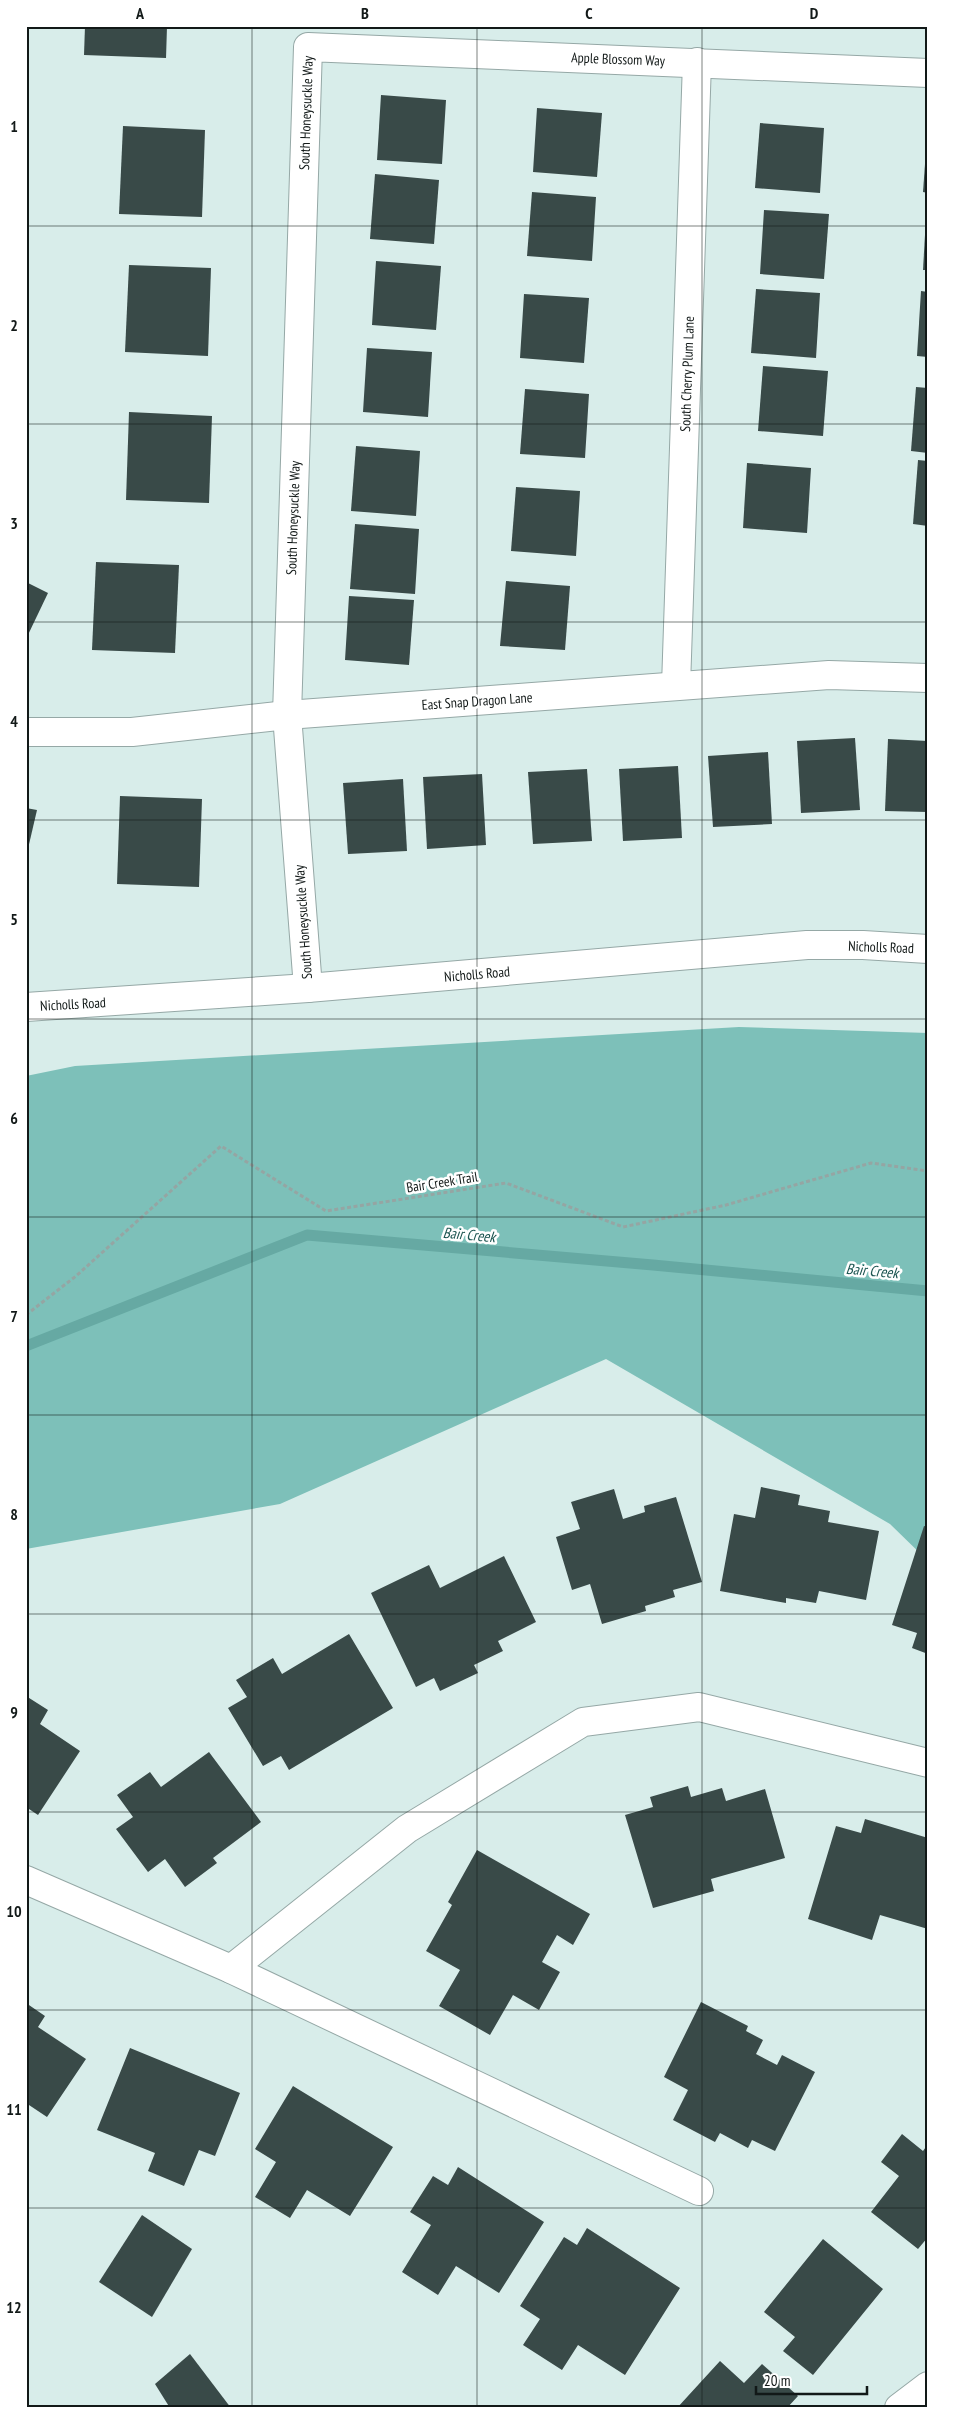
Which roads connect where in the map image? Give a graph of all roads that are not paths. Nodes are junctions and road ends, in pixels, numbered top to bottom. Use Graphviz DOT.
graph roads {
  1 [pos="308,47"];
  2 [pos="697,62"];
  3 [pos="928,73"];
  4 [pos="928,678"];
  5 [pos="676,686"];
  6 [pos="287,715"];
  7 [pos="26,732"];
  8 [pos="928,949"];
  9 [pos="308,988"];
  10 [pos="26,1007"];
  11 [pos="928,1763"];
  12 [pos="26,1880"];
  13 [pos="231,1969"];
  14 [pos="699,2191"];
  15 [pos="928,2386"];
  16 [pos="899,2408"];
  1 -- 2 [label="street, Apple Blossom Way"];
  1 -- 6 [label="street, South Honeysuckle Way"];
  2 -- 3 [label="street, Apple Blossom Way"];
  2 -- 5 [label="street, South Cherry Plum Lane"];
  4 -- 5 [label="street, East Snap Dragon Lane"];
  5 -- 6 [label="street, East Snap Dragon Lane"];
  6 -- 7 [label="street, East Snap Dragon Lane"];
  6 -- 9 [label="street, South Honeysuckle Way"];
  8 -- 9 [label="street, Nicholls Road"];
  9 -- 10 [label="street, Nicholls Road"];
  11 -- 13 [label="street"];
  12 -- 13 [label="street"];
  13 -- 14 [label="street"];
  15 -- 16 [label="street"];
}
